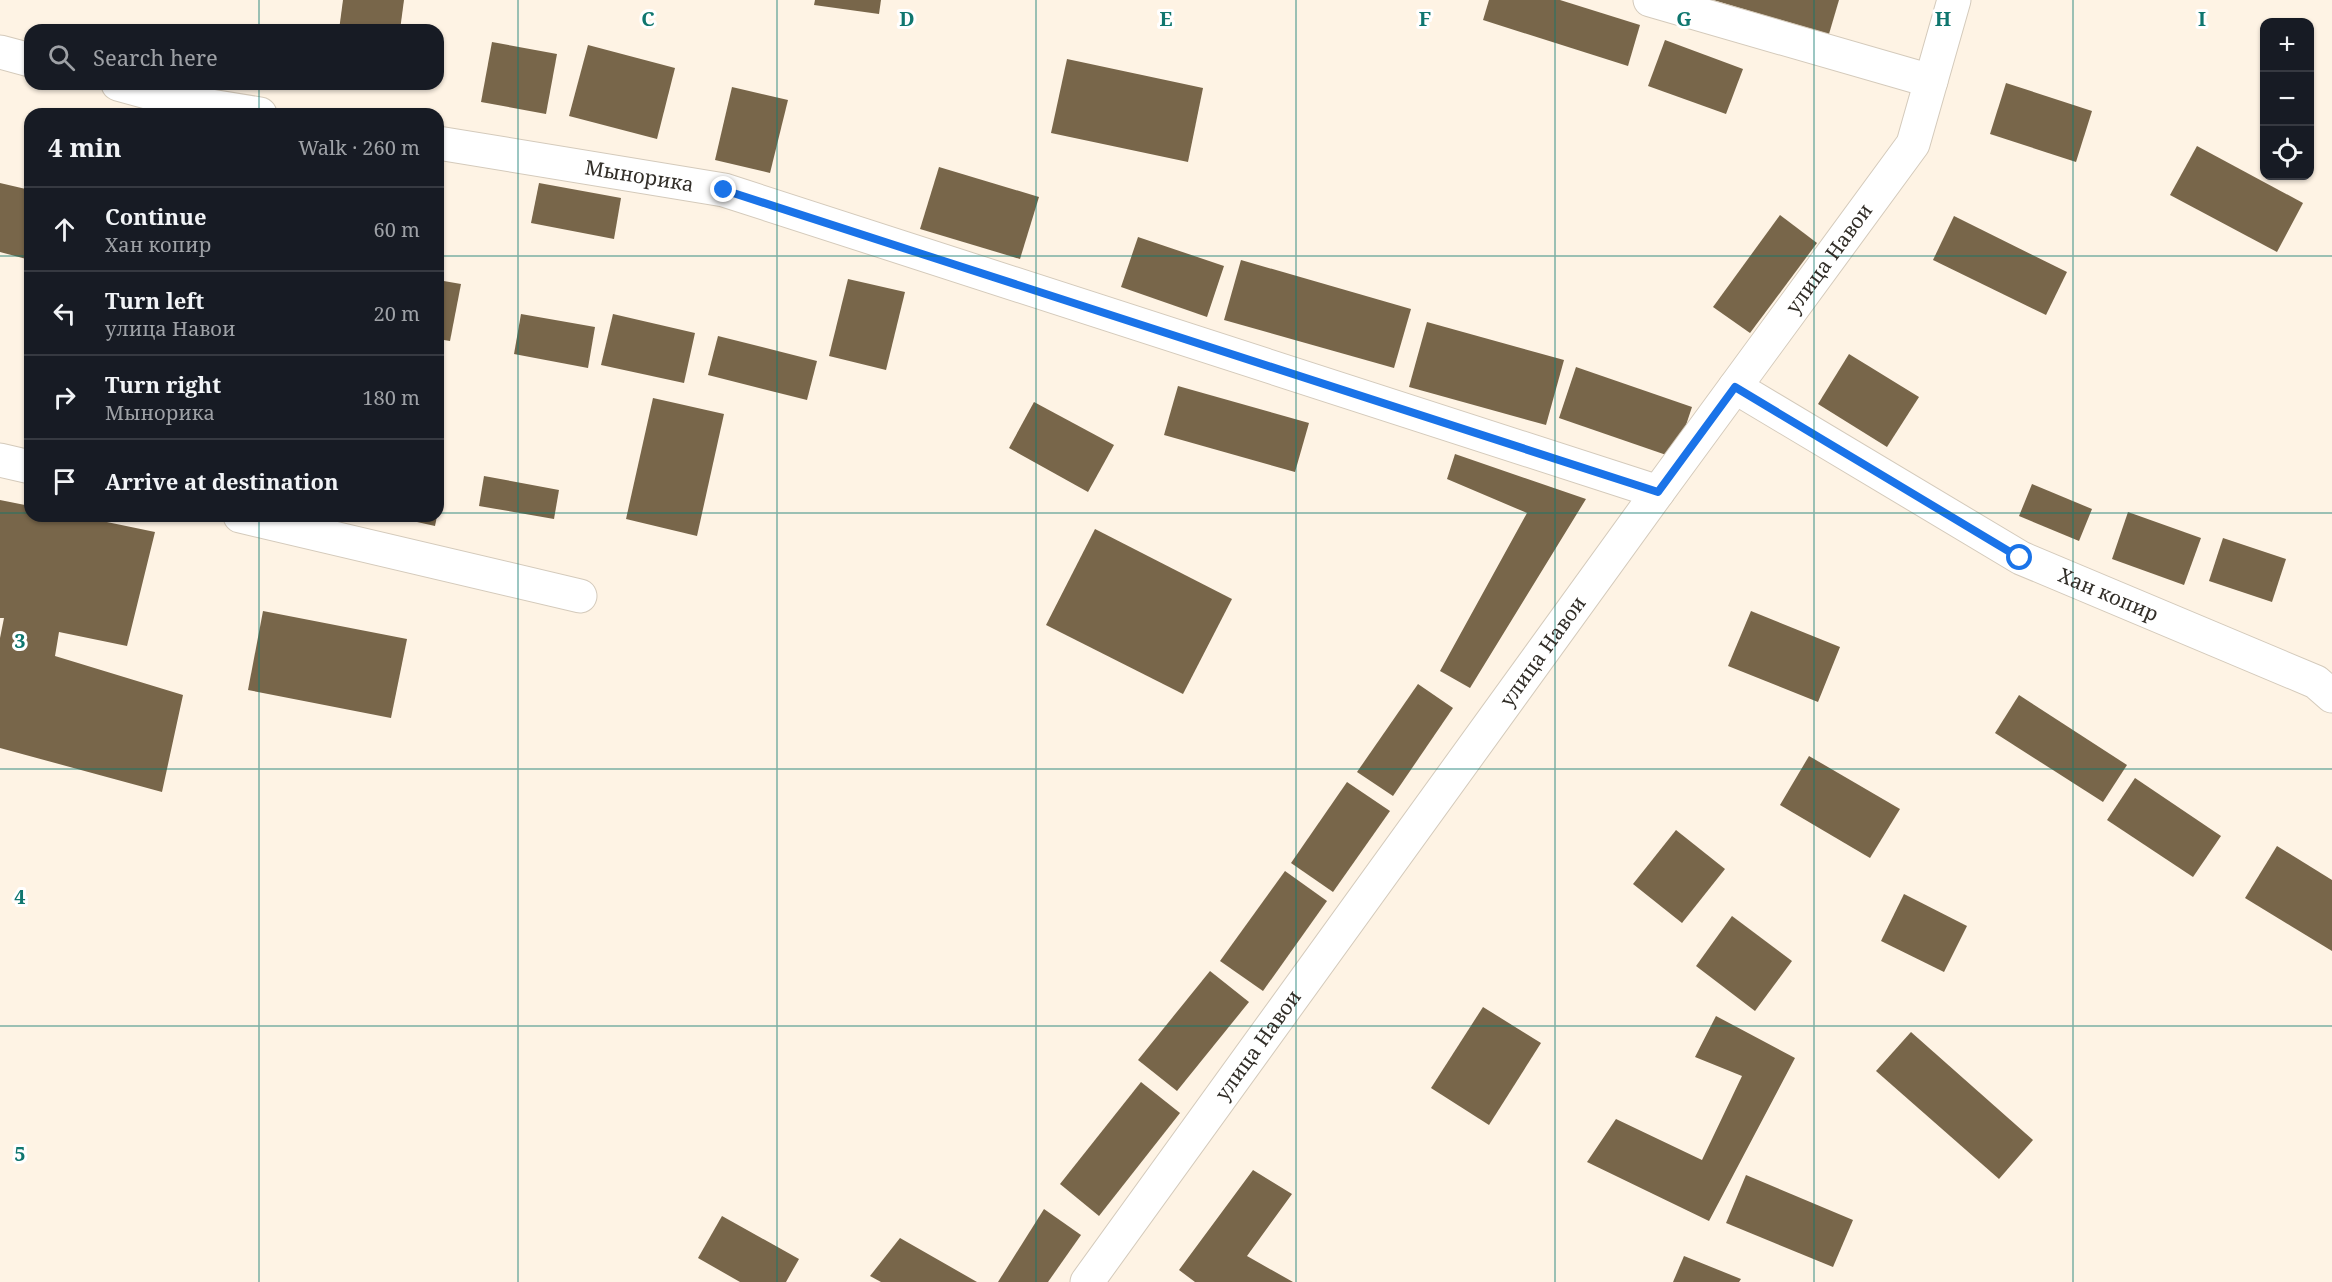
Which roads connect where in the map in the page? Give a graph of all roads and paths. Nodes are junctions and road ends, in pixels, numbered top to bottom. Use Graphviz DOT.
graph roads {
  1 [pos="1650,0"];
  2 [pos="1954,0"];
  3 [pos="0,52"];
  4 [pos="24,58"];
  5 [pos="1931,81"];
  6 [pos="140,90"];
  7 [pos="223,108"];
  8 [pos="444,144"];
  9 [pos="1735,387"];
  10 [pos="0,459"];
  11 [pos="24,465"];
  12 [pos="1658,492"];
  13 [pos="266,522"];
  14 [pos="580,596"];
  15 [pos="2332,696"];
  16 [pos="1087,1282"];
  1 -- 5 [label="street"];
  2 -- 5 [label="street, улица Навои"];
  3 -- 4 [label="street"];
  5 -- 9 [label="street, улица Навои"];
  6 -- 7 [label="street"];
  8 -- 12 [label="street, Мынорика"];
  9 -- 12 [label="street, улица Навои"];
  9 -- 15 [label="street, Хан копир"];
  10 -- 11 [label="street"];
  12 -- 16 [label="street, улица Навои"];
  13 -- 14 [label="street"];
}
